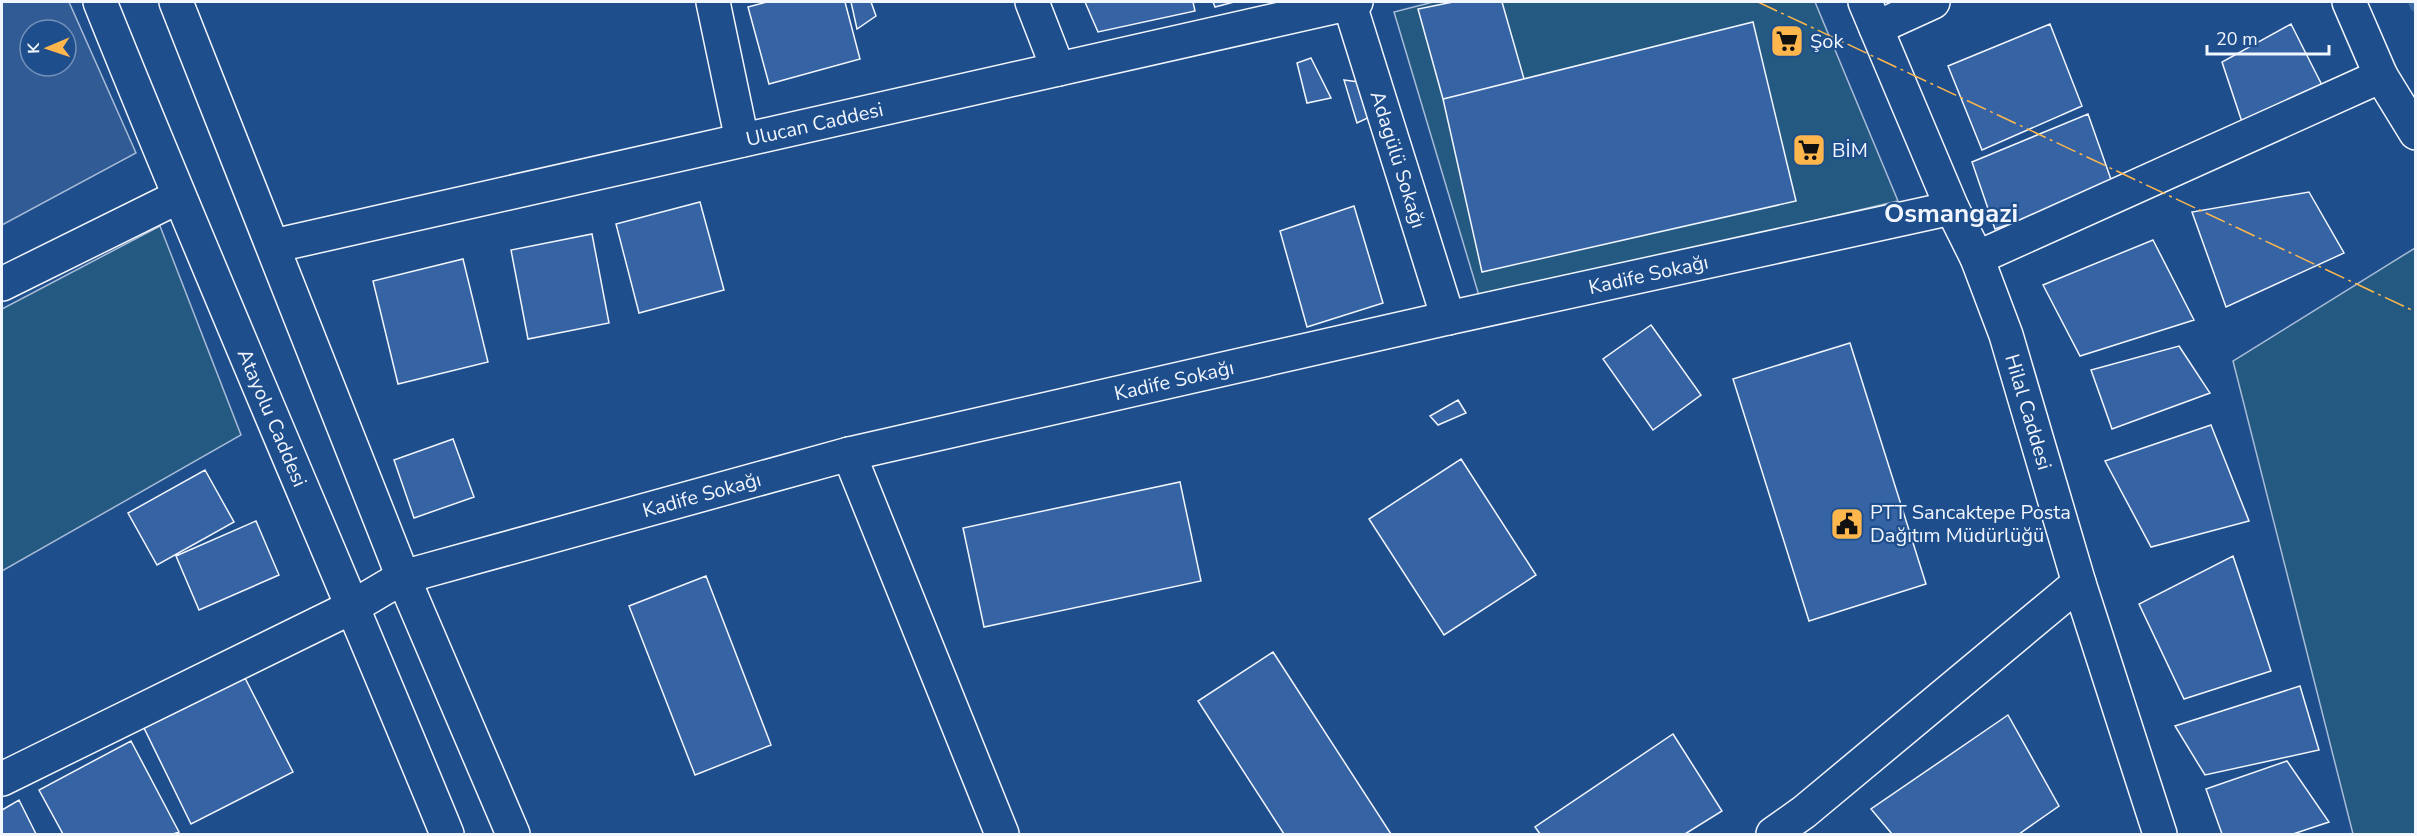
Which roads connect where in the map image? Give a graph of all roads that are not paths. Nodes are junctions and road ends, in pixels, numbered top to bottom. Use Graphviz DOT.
graph roads {
  1 [pos="100,2"];
  2 [pos="176,2"];
  3 [pos="713,2"];
  4 [pos="1032,2"];
  5 [pos="1351,2"];
  6 [pos="1933,2"];
  7 [pos="2349,2"];
  8 [pos="1870,15"];
  9 [pos="1058,69"];
  10 [pos="2381,76"];
  11 [pos="2415,133"];
  12 [pos="742,140"];
  13 [pos="178,197"];
  14 [pos="1952,208"];
  15 [pos="273,246"];
  16 [pos="1977,258"];
  17 [pos="2,284"];
  18 [pos="1448,318"];
  19 [pos="849,454"];
  20 [pos="403,577"];
  21 [pos="2079,583"];
  22 [pos="354,606"];
  23 [pos="2,779"];
  24 [pos="447,834"];
  25 [pos="513,834"];
  26 [pos="1002,834"];
  27 [pos="1773,834"];
  28 [pos="2160,834"];
  1 -- 13 [label="street, Atayolu Caddesi"];
  2 -- 15 [label="street"];
  3 -- 12 [label="street"];
  4 -- 9 [label="street"];
  5 -- 9 [label="street, Ulucan Caddesi"];
  5 -- 18 [label="street, Adagülü Sokağı"];
  6 -- 8 [label="street"];
  7 -- 10 [label="street"];
  8 -- 14 [label="street, Hilal Caddesi"];
  9 -- 12 [label="street, Ulucan Caddesi"];
  10 -- 11 [label="street"];
  10 -- 16 [label="street"];
  12 -- 15 [label="street, Ulucan Caddesi"];
  13 -- 17 [label="street"];
  13 -- 22 [label="street, Atayolu Caddesi"];
  14 -- 16 [label="street, Hilal Caddesi"];
  14 -- 18 [label="street, Kadife Sokağı"];
  15 -- 20 [label="street"];
  16 -- 21 [label="street, Hilal Caddesi"];
  18 -- 19 [label="street, Kadife Sokağı"];
  19 -- 20 [label="street, Kadife Sokağı"];
  19 -- 26 [label="street"];
  20 -- 22 [label="street, Kadife Sokağı"];
  20 -- 25 [label="street"];
  21 -- 27 [label="street"];
  21 -- 28 [label="street, Hilal Caddesi"];
  22 -- 23 [label="street, Kadife Sokağı"];
  22 -- 24 [label="street, Atayolu Caddesi"];
}
